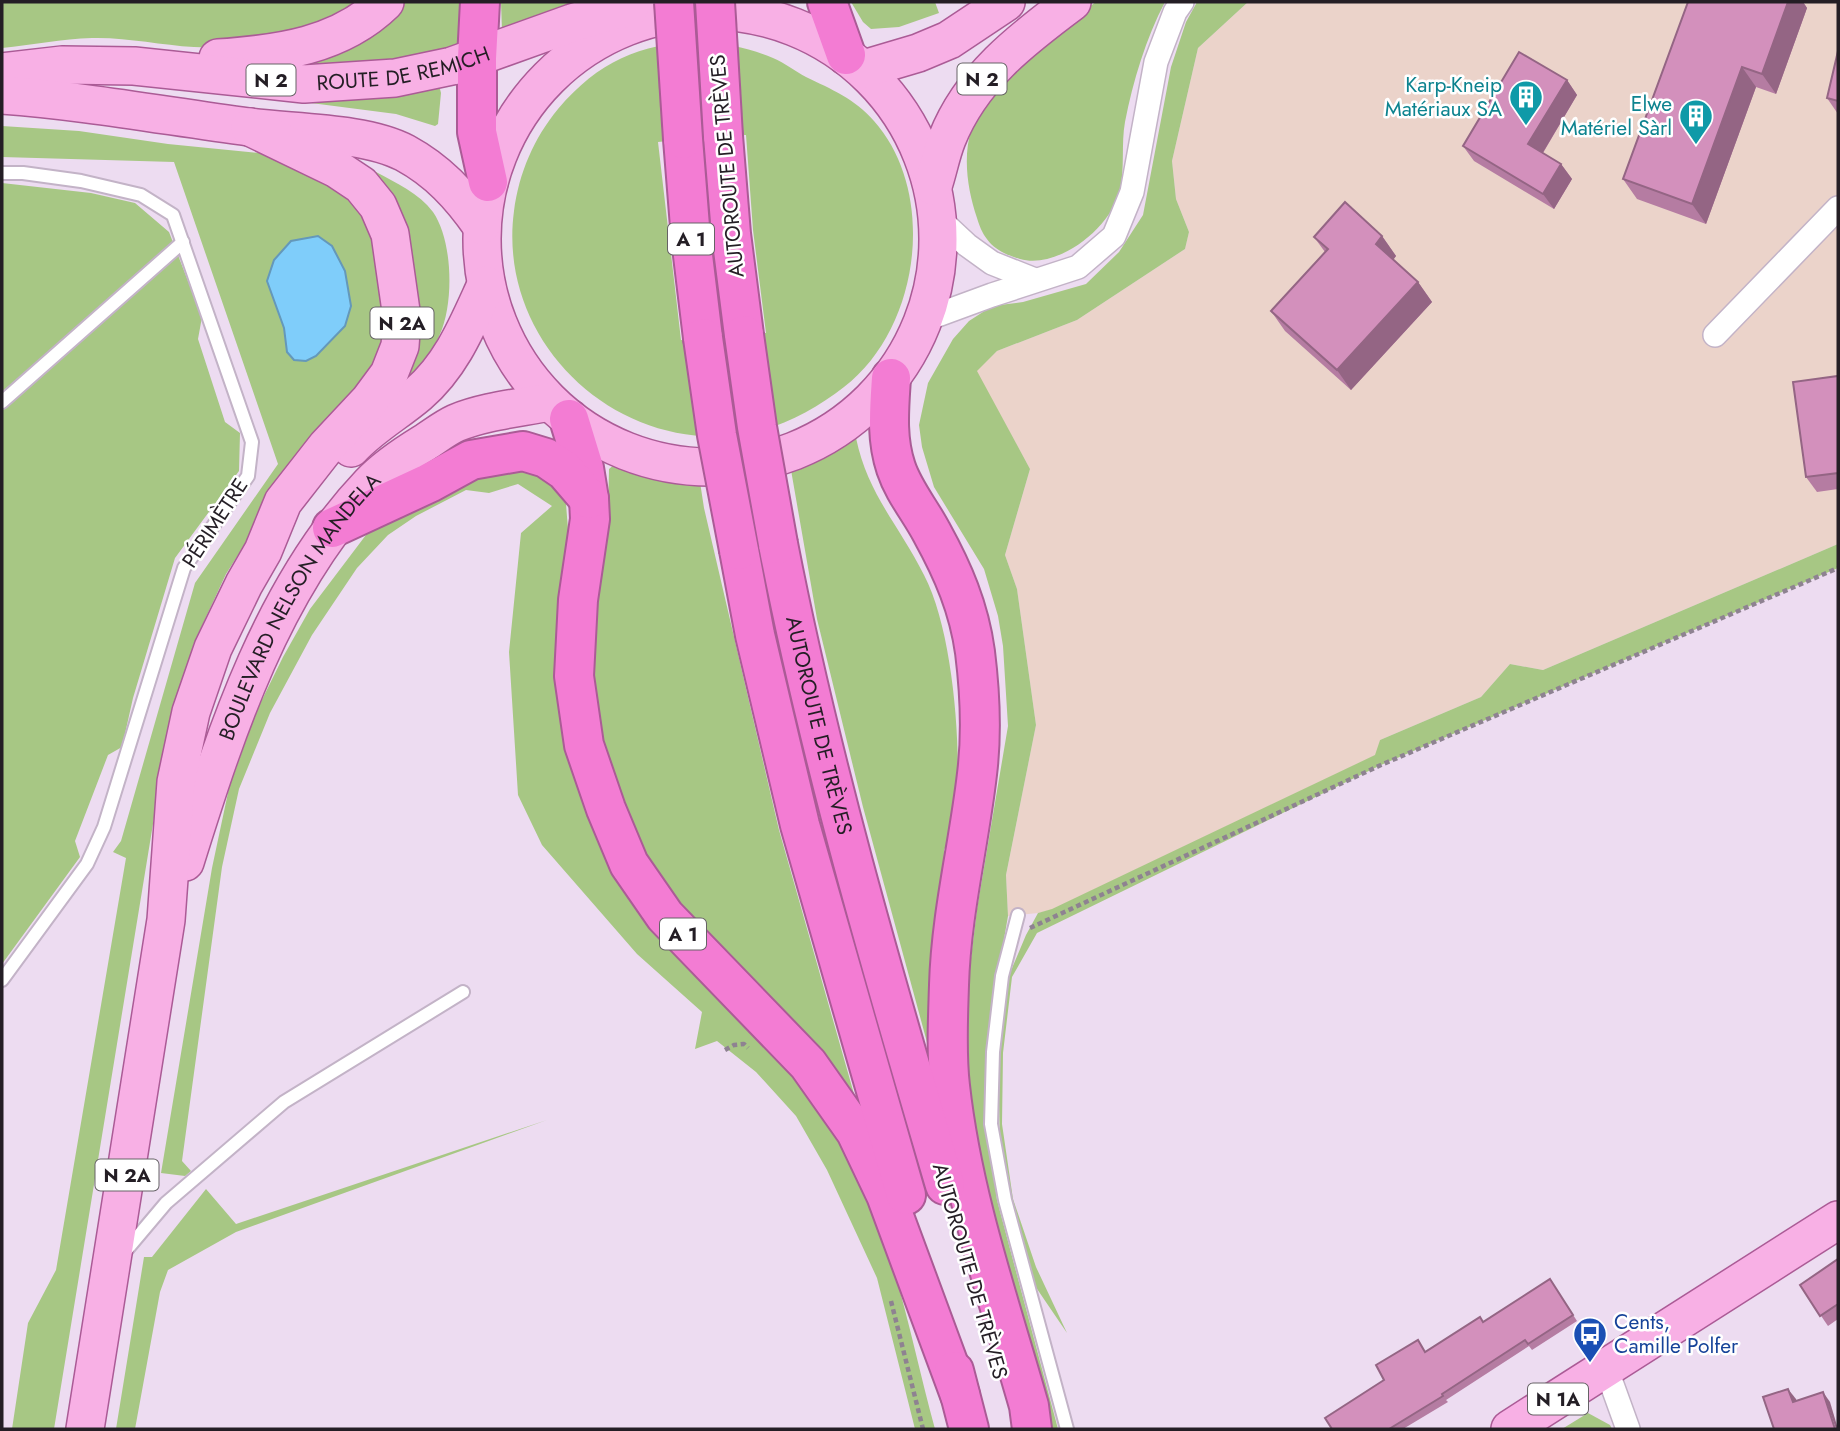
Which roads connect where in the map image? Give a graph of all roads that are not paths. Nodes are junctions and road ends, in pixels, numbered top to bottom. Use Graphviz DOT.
graph roads {
  1 [pos="385,2"];
  2 [pos="480,2"];
  3 [pos="674,2"];
  4 [pos="827,2"];
  5 [pos="1006,2"];
  6 [pos="1072,2"];
  7 [pos="1182,2"];
  8 [pos="714,6"];
  9 [pos="477,58"];
  10 [pos="855,62"];
  11 [pos="62,65"];
  12 [pos="2,72"];
  13 [pos="2,95"];
  14 [pos="250,127"];
  15 [pos="2,173"];
  16 [pos="488,182"];
  17 [pos="936,202"];
  18 [pos="1838,208"];
  19 [pos="481,225"];
  20 [pos="183,242"];
  21 [pos="1035,280"];
  22 [pos="485,285"];
  23 [pos="924,320"];
  24 [pos="1715,335"];
  25 [pos="891,378"];
  26 [pos="2,401"];
  27 [pos="559,410"];
  28 [pos="589,499"];
  29 [pos="332,528"];
  30 [pos="263,551"];
  31 [pos="1018,915"];
  32 [pos="166,920"];
  33 [pos="2,979"];
  34 [pos="463,992"];
  35 [pos="1838,1220"];
  36 [pos="112,1268"];
  37 [pos="1606,1368"];
  38 [pos="965,1412"];
  39 [pos="85,1429"];
  40 [pos="1016,1429"];
  41 [pos="1032,1429"];
  42 [pos="1068,1429"];
  43 [pos="1510,1429"];
  44 [pos="1628,1429"];
  1 -- 11 [label="main road, N 2"];
  2 -- 9 [label="highway"];
  3 -- 38 [label="highway, AUTOROUTE DE TRÈVES / A 1, bridge"];
  4 -- 10 [label="highway"];
  5 -- 10 [label="main road, N 2"];
  6 -- 17 [label="main road, N 2"];
  7 -- 21 [label="street"];
  8 -- 9 [label="main road, ROUTE DE REMICH / N 2"];
  8 -- 10 [label="main road"];
  8 -- 16 [label="main road"];
  8 -- 40 [label="highway, AUTOROUTE DE TRÈVES / A 1, bridge"];
  9 -- 11 [label="main road, ROUTE DE REMICH / N 2"];
  9 -- 16 [label="highway"];
  10 -- 17 [label="main road"];
  11 -- 12 [label="main road, ROUTE DE REMICH / N 2"];
  13 -- 14 [label="main road, N 2"];
  14 -- 19 [label="main road, N 2"];
  14 -- 30 [label="main road, BOULEVARD NELSON MANDELA / N 2A"];
  15 -- 20 [label="lane, PÉRIMÈTRE"];
  16 -- 19 [label="main road"];
  17 -- 21 [label="street"];
  17 -- 23 [label="main road"];
  18 -- 24 [label="street"];
  19 -- 22 [label="main road"];
  20 -- 26 [label="lane"];
  20 -- 33 [label="lane, PÉRIMÈTRE"];
  21 -- 23 [label="street"];
  22 -- 27 [label="main road"];
  22 -- 30 [label="main road, BOULEVARD NELSON MANDELA / N 2A"];
  23 -- 25 [label="main road"];
  25 -- 27 [label="main road"];
  25 -- 41 [label="highway"];
  27 -- 28 [label="highway, A 1"];
  27 -- 29 [label="main road, BOULEVARD NELSON MANDELA / N 2A"];
  28 -- 29 [label="highway"];
  28 -- 38 [label="highway, A 1"];
  29 -- 32 [label="main road, BOULEVARD NELSON MANDELA / N 2A"];
  30 -- 32 [label="main road, BOULEVARD NELSON MANDELA / N 2A"];
  31 -- 42 [label="lane"];
  32 -- 36 [label="main road, BOULEVARD NELSON MANDELA / N 2A"];
  34 -- 36 [label="lane"];
  35 -- 37 [label="main road, N 1A"];
  36 -- 39 [label="main road, BOULEVARD NELSON MANDELA / N 2A"];
  37 -- 43 [label="main road, N 1A"];
  37 -- 44 [label="street"];
}
